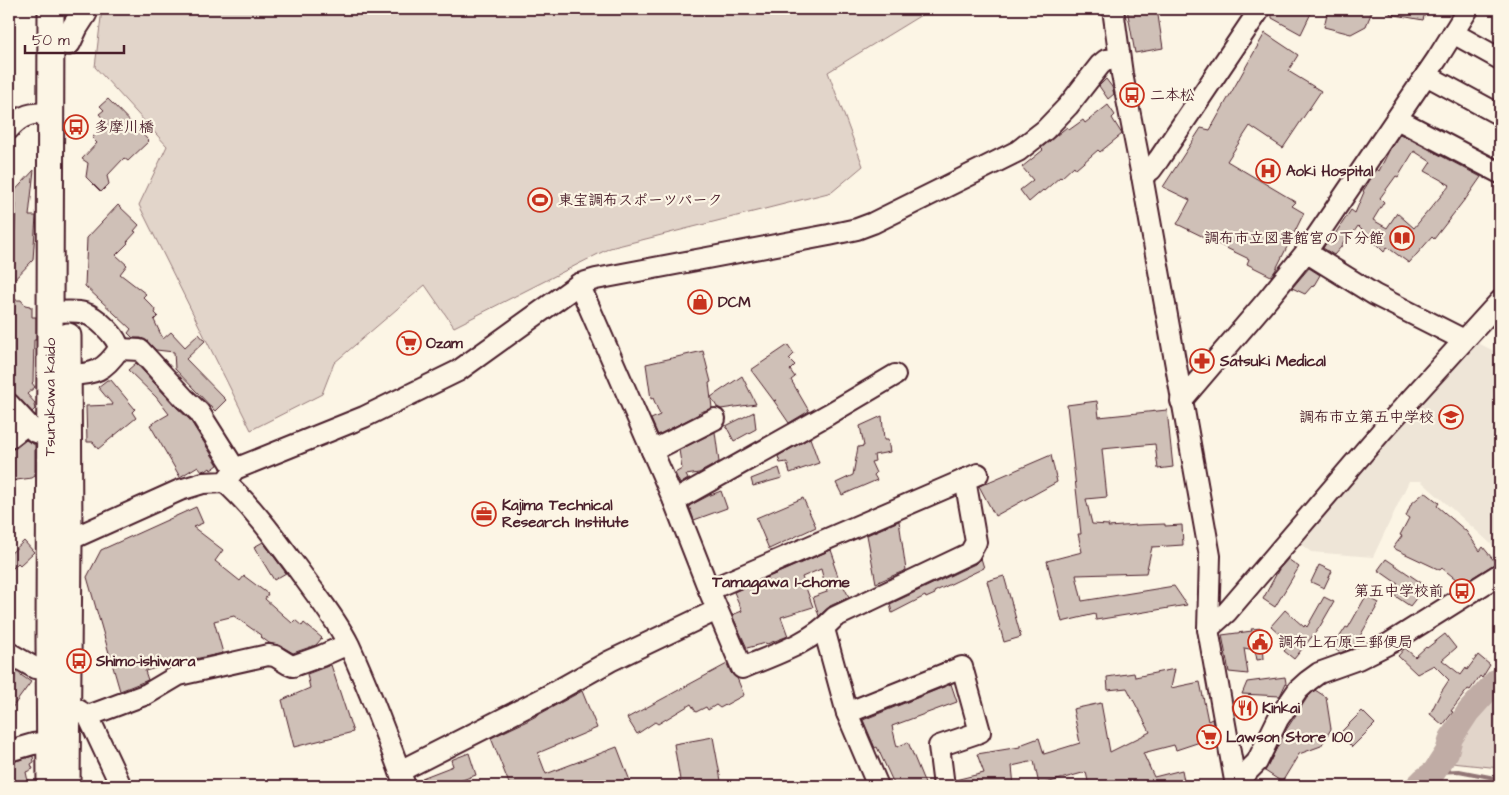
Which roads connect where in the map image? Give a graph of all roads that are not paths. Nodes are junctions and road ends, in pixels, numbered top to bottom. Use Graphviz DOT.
graph roads {
  1 [pos="40,9"];
  2 [pos="51,9"];
  3 [pos="68,9"];
  4 [pos="84,9"];
  5 [pos="1113,9"];
  6 [pos="1260,9"];
  7 [pos="1468,9"];
  8 [pos="1453,33"];
  9 [pos="59,48"];
  10 [pos="1119,59"];
  11 [pos="1500,59"];
  12 [pos="1426,75"];
  13 [pos="51,113"];
  14 [pos="1500,115"];
  15 [pos="1397,118"];
  16 [pos="9,129"];
  17 [pos="1500,173"];
  18 [pos="1142,176"];
  19 [pos="1306,252"];
  20 [pos="580,284"];
  21 [pos="1500,301"];
  22 [pos="60,312"];
  23 [pos="1464,340"];
  24 [pos="120,349"];
  25 [pos="69,375"];
  26 [pos="895,375"];
  27 [pos="1181,401"];
  28 [pos="9,404"];
  29 [pos="715,419"];
  30 [pos="27,424"];
  31 [pos="51,434"];
  32 [pos="9,438"];
  33 [pos="652,451"];
  34 [pos="230,476"];
  35 [pos="674,501"];
  36 [pos="69,540"];
  37 [pos="1500,574"];
  38 [pos="709,590"];
  39 [pos="717,610"];
  40 [pos="824,628"];
  41 [pos="1208,629"];
  42 [pos="348,644"];
  43 [pos="9,653"];
  44 [pos="50,669"];
  45 [pos="78,710"];
  46 [pos="847,713"];
  47 [pos="50,742"];
  48 [pos="9,751"];
  49 [pos="402,779"];
  50 [pos="1236,785"];
  51 [pos="50,786"];
  52 [pos="67,786"];
  53 [pos="121,786"];
  54 [pos="878,786"];
  55 [pos="944,786"];
  1 -- 9 [label="main road"];
  2 -- 9 [label="main road, Tsurukawa kaido"];
  3 -- 9 [label="main road, Tsurukawa kaido"];
  4 -- 9 [label="main road"];
  5 -- 10 [label="street"];
  6 -- 18 [label="street"];
  7 -- 8 [label="street"];
  8 -- 11 [label="street"];
  8 -- 12 [label="street"];
  9 -- 13 [label="main road, Tsurukawa kaido"];
  9 -- 22 [label="main road, Tsurukawa kaido"];
  10 -- 18 [label="street"];
  10 -- 20 [label="street"];
  12 -- 14 [label="street"];
  12 -- 15 [label="street"];
  13 -- 16 [label="street"];
  13 -- 22 [label="main road, Tsurukawa kaido"];
  15 -- 17 [label="street"];
  15 -- 19 [label="street"];
  18 -- 27 [label="street"];
  19 -- 23 [label="street"];
  19 -- 27 [label="street"];
  20 -- 33 [label="street"];
  20 -- 34 [label="street"];
  21 -- 23 [label="street"];
  22 -- 24 [label="street"];
  22 -- 25 [label="main road, Tsurukawa kaido"];
  22 -- 31 [label="main road, Tsurukawa kaido"];
  23 -- 41 [label="street"];
  24 -- 25 [label="street"];
  24 -- 34 [label="street"];
  25 -- 36 [label="main road, Tsurukawa kaido"];
  26 -- 35 [label="street"];
  27 -- 41 [label="street"];
  28 -- 30 [label="street"];
  29 -- 33 [label="street"];
  30 -- 31 [label="street"];
  30 -- 32 [label="street"];
  31 -- 44 [label="main road, Tsurukawa kaido"];
  33 -- 35 [label="street"];
  34 -- 36 [label="street"];
  34 -- 42 [label="street"];
  35 -- 38 [label="street"];
  36 -- 45 [label="main road, Tsurukawa kaido"];
  37 -- 50 [label="street"];
  38 -- 39 [label="street"];
  38 -- 40 [label="street"];
  39 -- 40 [label="street"];
  39 -- 49 [label="street"];
  40 -- 46 [label="street"];
  41 -- 50 [label="street"];
  42 -- 45 [label="street"];
  42 -- 49 [label="street"];
  43 -- 44 [label="street"];
  44 -- 47 [label="main road, Tsurukawa kaido"];
  45 -- 52 [label="main road, Tsurukawa kaido"];
  45 -- 53 [label="street"];
  46 -- 54 [label="street"];
  46 -- 55 [label="street"];
  47 -- 48 [label="street"];
  47 -- 51 [label="main road, Tsurukawa kaido"];
}
